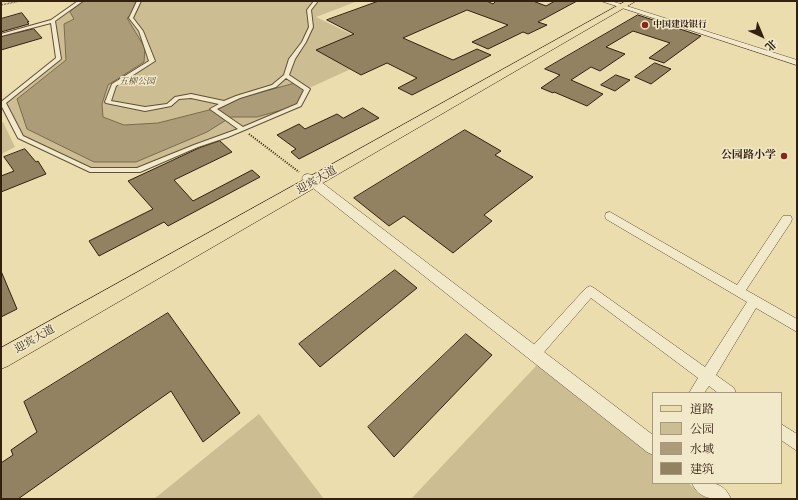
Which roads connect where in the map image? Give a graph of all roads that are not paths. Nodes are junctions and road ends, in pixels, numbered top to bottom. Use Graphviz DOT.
graph roads {
  1 [pos="81,1"];
  2 [pos="139,1"];
  3 [pos="316,1"];
  4 [pos="620,3"];
  5 [pos="53,21"];
  6 [pos="1,35"];
  7 [pos="797,60"];
  8 [pos="797,64"];
  9 [pos="286,76"];
  10 [pos="225,103"];
  11 [pos="242,129"];
  12 [pos="310,180"];
  13 [pos="610,216"];
  14 [pos="787,219"];
  15 [pos="738,292"];
  16 [pos="754,301"];
  17 [pos="797,326"];
  18 [pos="1,349"];
  19 [pos="534,354"];
  20 [pos="1,359"];
  21 [pos="707,377"];
  22 [pos="697,392"];
  23 [pos="728,392"];
  24 [pos="782,432"];
  25 [pos="797,443"];
  26 [pos="652,445"];
  27 [pos="701,484"];
  28 [pos="721,499"];
  1 -- 5 [label="street"];
  2 -- 10 [label="street"];
  3 -- 9 [label="street"];
  4 -- 7 [label="street"];
  4 -- 8 [label="street"];
  4 -- 12 [label="main road, 迎宾大道"];
  5 -- 6 [label="street"];
  5 -- 11 [label="street"];
  9 -- 10 [label="street"];
  9 -- 11 [label="street"];
  10 -- 11 [label="street"];
  12 -- 18 [label="main road, 迎宾大道"];
  12 -- 19 [label="street"];
  12 -- 20 [label="main road, 迎宾大道"];
  13 -- 15 [label="street"];
  14 -- 15 [label="street"];
  15 -- 16 [label="street"];
  16 -- 17 [label="street"];
  16 -- 21 [label="street"];
  19 -- 21 [label="street"];
  19 -- 26 [label="street"];
  21 -- 22 [label="street"];
  21 -- 23 [label="street"];
  24 -- 25 [label="street"];
  27 -- 28 [label="street"];
}
